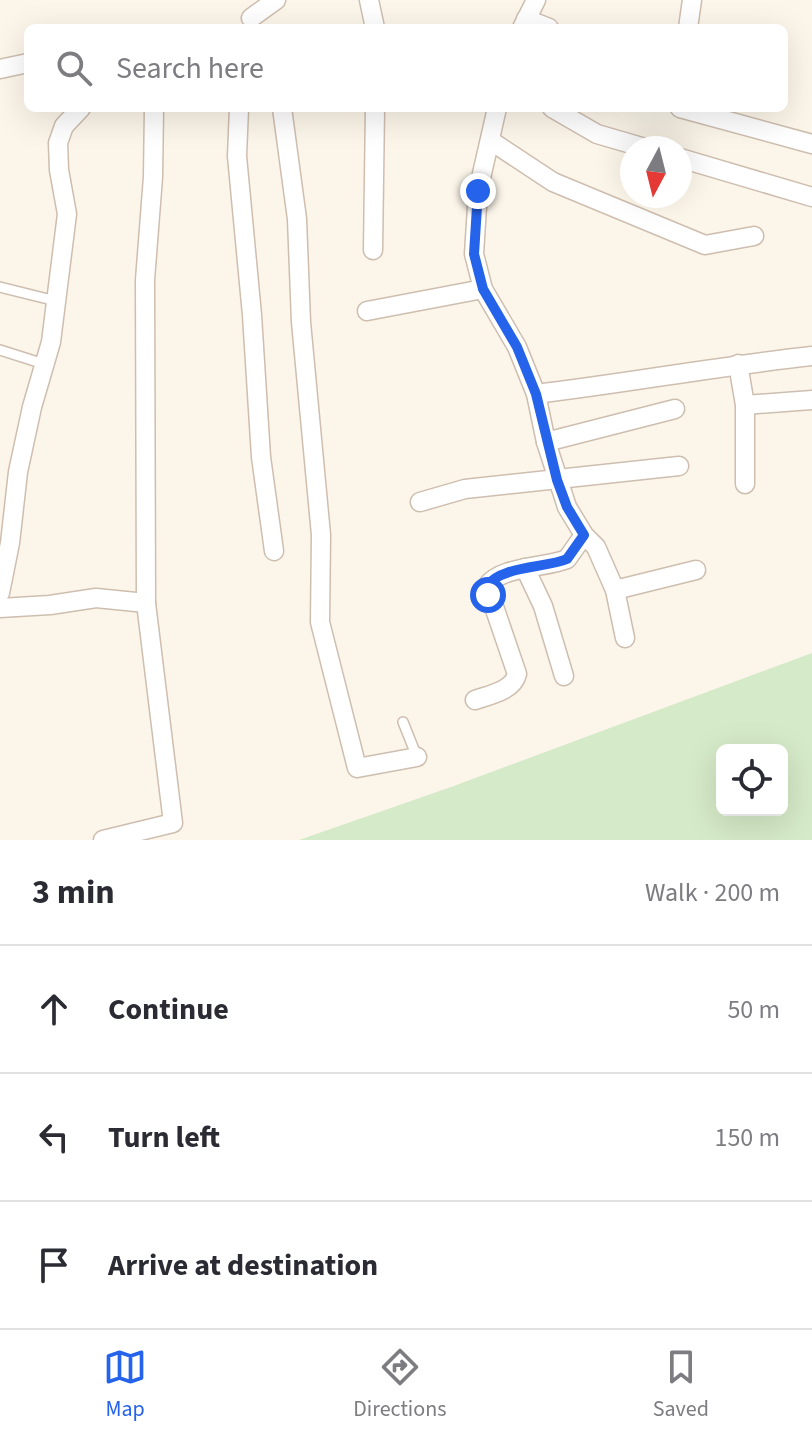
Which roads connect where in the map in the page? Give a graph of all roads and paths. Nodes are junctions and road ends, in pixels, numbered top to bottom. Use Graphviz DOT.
graph roads {
  1 [pos="276,0"];
  2 [pos="369,0"];
  3 [pos="536,0"];
  4 [pos="692,0"];
  5 [pos="251,18"];
  6 [pos="374,24"];
  7 [pos="524,24"];
  8 [pos="689,24"];
  9 [pos="2,63"];
  10 [pos="24,63"];
  11 [pos="77,112"];
  12 [pos="154,112"];
  13 [pos="239,112"];
  14 [pos="283,112"];
  15 [pos="375,112"];
  16 [pos="496,112"];
  17 [pos="559,112"];
  18 [pos="695,112"];
  19 [pos="491,141"];
  20 [pos="620,141"];
  21 [pos="812,144"];
  22 [pos="692,162"];
  23 [pos="812,197"];
  24 [pos="754,236"];
  25 [pos="373,250"];
  26 [pos="0,287"];
  27 [pos="483,289"];
  28 [pos="56,301"];
  29 [pos="367,311"];
  30 [pos="0,350"];
  31 [pos="812,356"];
  32 [pos="44,364"];
  33 [pos="738,364"];
  34 [pos="536,394"];
  35 [pos="812,400"];
  36 [pos="745,405"];
  37 [pos="675,409"];
  38 [pos="546,442"];
  39 [pos="679,466"];
  40 [pos="557,480"];
  41 [pos="745,484"];
  42 [pos="420,502"];
  43 [pos="584,535"];
  44 [pos="274,551"];
  45 [pos="525,568"];
  46 [pos="696,570"];
  47 [pos="615,590"];
  48 [pos="0,593"];
  49 [pos="146,603"];
  50 [pos="0,608"];
  51 [pos="625,638"];
  52 [pos="564,676"];
  53 [pos="475,700"];
  54 [pos="403,722"];
  55 [pos="417,757"];
  56 [pos="103,840"];
  1 -- 5 [label="street"];
  2 -- 6 [label="street"];
  3 -- 7 [label="street"];
  4 -- 8 [label="street"];
  9 -- 10 [label="street"];
  11 -- 28 [label="street"];
  12 -- 49 [label="street"];
  13 -- 44 [label="street"];
  14 -- 55 [label="street"];
  15 -- 25 [label="street"];
  16 -- 19 [label="street"];
  17 -- 20 [label="street"];
  18 -- 21 [label="street"];
  19 -- 24 [label="street"];
  19 -- 27 [label="street"];
  22 -- 23 [label="street"];
  26 -- 28 [label="lane"];
  27 -- 29 [label="street"];
  27 -- 34 [label="street"];
  28 -- 32 [label="street"];
  30 -- 32 [label="lane"];
  31 -- 33 [label="street"];
  32 -- 48 [label="street"];
  33 -- 34 [label="street"];
  33 -- 36 [label="street"];
  34 -- 38 [label="street"];
  35 -- 36 [label="street"];
  36 -- 41 [label="street"];
  37 -- 38 [label="street"];
  38 -- 40 [label="street"];
  39 -- 40 [label="street"];
  40 -- 42 [label="street"];
  40 -- 43 [label="street"];
  43 -- 45 [label="street"];
  43 -- 47 [label="street"];
  45 -- 52 [label="street"];
  45 -- 53 [label="street"];
  46 -- 47 [label="street"];
  47 -- 51 [label="street"];
  49 -- 50 [label="street"];
  49 -- 56 [label="street"];
  54 -- 55 [label="lane"];
}
